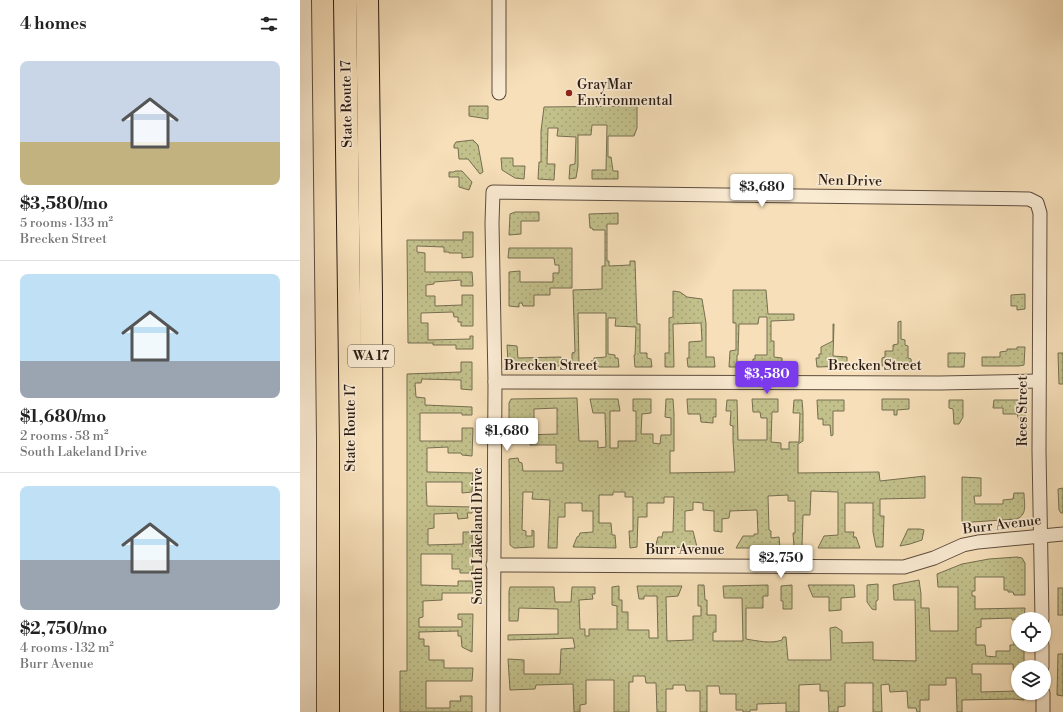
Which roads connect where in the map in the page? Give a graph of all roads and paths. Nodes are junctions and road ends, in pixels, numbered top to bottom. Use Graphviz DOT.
graph roads {
  1 [pos="303,0"];
  2 [pos="345,0"];
  3 [pos="367,0"];
  4 [pos="499,0"];
  5 [pos="499,93"];
  6 [pos="493,192"];
  7 [pos="1037,203"];
  8 [pos="1039,381"];
  9 [pos="495,382"];
  10 [pos="304,439"];
  11 [pos="1063,534"];
  12 [pos="1041,536"];
  13 [pos="493,565"];
  14 [pos="1042,612"];
  15 [pos="1043,700"];
  16 [pos="308,712"];
  17 [pos="351,712"];
  18 [pos="372,712"];
  19 [pos="494,712"];
  20 [pos="1043,712"];
  1 -- 10 [label="street"];
  2 -- 17 [label="highway, State Route 17 / WA 17"];
  3 -- 18 [label="highway, State Route 17 / WA 17"];
  4 -- 5 [label="street"];
  6 -- 7 [label="street, Nen Drive"];
  6 -- 9 [label="street, South Lakeland Drive"];
  7 -- 8 [label="street, Rees Street"];
  8 -- 9 [label="street, Brecken Street"];
  8 -- 12 [label="street, Rees Street"];
  9 -- 13 [label="street, South Lakeland Drive"];
  10 -- 16 [label="street"];
  11 -- 12 [label="street, Burr Avenue"];
  12 -- 13 [label="street, Burr Avenue"];
  12 -- 14 [label="street, Rees Street"];
  13 -- 19 [label="street, South Lakeland Drive"];
  15 -- 20 [label="street"];
}
